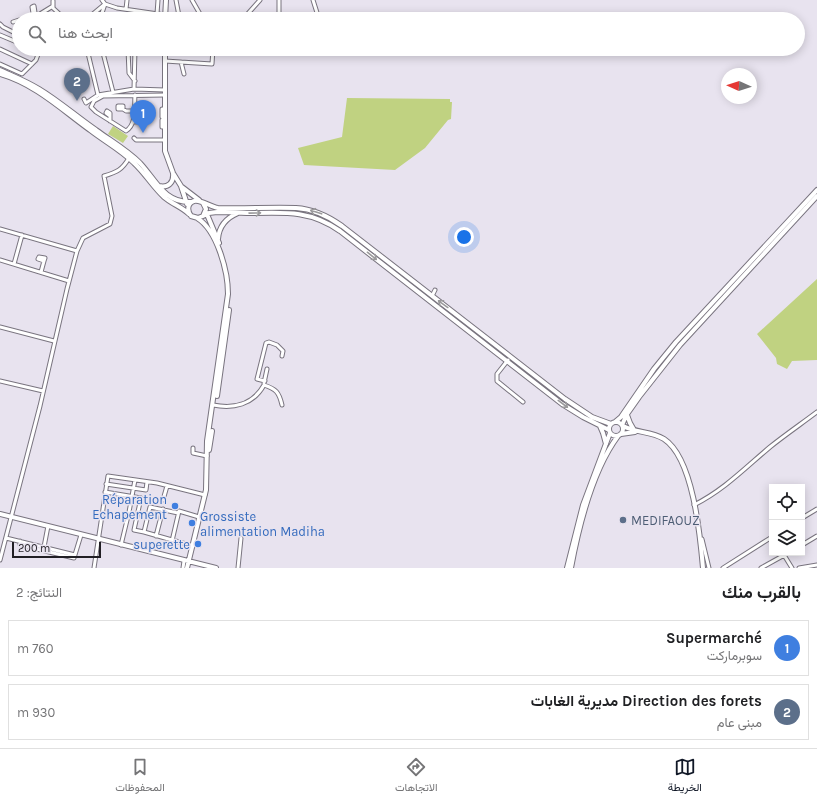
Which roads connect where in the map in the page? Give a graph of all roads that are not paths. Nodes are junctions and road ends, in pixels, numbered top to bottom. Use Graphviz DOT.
graph roads {
  1 [pos="54,0"];
  2 [pos="102,0"];
  3 [pos="127,0"];
  4 [pos="158,0"];
  5 [pos="166,0"];
  6 [pos="176,0"];
  7 [pos="192,0"];
  8 [pos="260,0"];
  9 [pos="278,0"];
  10 [pos="313,0"];
  11 [pos="105,4"];
  12 [pos="53,6"];
  13 [pos="126,9"];
  14 [pos="136,11"];
  15 [pos="43,12"];
  16 [pos="58,12"];
  17 [pos="95,12"];
  18 [pos="102,12"];
  19 [pos="142,12"];
  20 [pos="157,12"];
  21 [pos="165,12"];
  22 [pos="178,12"];
  23 [pos="199,12"];
  24 [pos="249,12"];
  25 [pos="280,12"];
  26 [pos="317,12"];
  27 [pos="0,24"];
  28 [pos="12,32"];
  29 [pos="0,35"];
  30 [pos="12,40"];
  31 [pos="0,49"];
  32 [pos="12,55"];
  33 [pos="15,56"];
  34 [pos="37,56"];
  35 [pos="88,56"];
  36 [pos="104,56"];
  37 [pos="128,56"];
  38 [pos="135,56"];
  39 [pos="165,56"];
  40 [pos="213,56"];
  41 [pos="165,61"];
  42 [pos="181,62"];
  43 [pos="0,64"];
  44 [pos="32,64"];
  45 [pos="0,70"];
  46 [pos="0,74"];
  47 [pos="184,74"];
  48 [pos="135,81"];
  49 [pos="134,89"];
  50 [pos="113,92"];
  51 [pos="165,92"];
  52 [pos="98,95"];
  53 [pos="134,95"];
  54 [pos="84,99"];
  55 [pos="123,109"];
  56 [pos="134,111"];
  57 [pos="110,116"];
  58 [pos="110,121"];
  59 [pos="148,121"];
  60 [pos="133,122"];
  61 [pos="134,138"];
  62 [pos="164,140"];
  63 [pos="129,158"];
  64 [pos="173,173"];
  65 [pos="158,186"];
  66 [pos="181,186"];
  67 [pos="817,190"];
  68 [pos="817,196"];
  69 [pos="189,202"];
  70 [pos="201,202"];
  71 [pos="205,213"];
  72 [pos="239,213"];
  73 [pos="190,215"];
  74 [pos="197,218"];
  75 [pos="0,229"];
  76 [pos="22,235"];
  77 [pos="218,242"];
  78 [pos="77,252"];
  79 [pos="0,260"];
  80 [pos="44,262"];
  81 [pos="14,264"];
  82 [pos="42,271"];
  83 [pos="69,281"];
  84 [pos="435,290"];
  85 [pos="432,296"];
  86 [pos="0,327"];
  87 [pos="54,341"];
  88 [pos="282,356"];
  89 [pos="508,360"];
  90 [pos="267,369"];
  91 [pos="0,381"];
  92 [pos="264,383"];
  93 [pos="43,391"];
  94 [pos="522,402"];
  95 [pos="214,405"];
  96 [pos="282,405"];
  97 [pos="817,412"];
  98 [pos="627,414"];
  99 [pos="613,423"];
  100 [pos="600,426"];
  101 [pos="622,426"];
  102 [pos="636,431"];
  103 [pos="610,432"];
  104 [pos="619,435"];
  105 [pos="606,446"];
  106 [pos="193,448"];
  107 [pos="207,456"];
  108 [pos="135,480"];
  109 [pos="147,482"];
  110 [pos="106,484"];
  111 [pos="167,486"];
  112 [pos="134,488"];
  113 [pos="105,492"];
  114 [pos="205,495"];
  115 [pos="132,496"];
  116 [pos="163,500"];
  117 [pos="694,505"];
  118 [pos="817,509"];
  119 [pos="163,510"];
  120 [pos="178,513"];
  121 [pos="0,514"];
  122 [pos="805,516"];
  123 [pos="11,517"];
  124 [pos="199,517"];
  125 [pos="48,526"];
  126 [pos="700,531"];
  127 [pos="144,532"];
  128 [pos="80,535"];
  129 [pos="156,536"];
  130 [pos="817,536"];
  131 [pos="6,538"];
  132 [pos="241,538"];
  133 [pos="98,539"];
  134 [pos="769,540"];
  135 [pos="20,541"];
  136 [pos="172,541"];
  137 [pos="805,543"];
  138 [pos="121,544"];
  139 [pos="193,546"];
  140 [pos="44,547"];
  141 [pos="75,555"];
  142 [pos="782,556"];
  143 [pos="785,556"];
  144 [pos="0,560"];
  145 [pos="187,561"];
  146 [pos="817,565"];
  147 [pos="199,566"];
  148 [pos="94,568"];
  149 [pos="183,568"];
  150 [pos="187,568"];
  151 [pos="216,568"];
  152 [pos="238,568"];
  153 [pos="567,568"];
  154 [pos="571,568"];
  155 [pos="703,568"];
  156 [pos="709,568"];
  157 [pos="723,568"];
  158 [pos="761,568"];
  159 [pos="792,568"];
  160 [pos="798,568"];
  1 -- 12 [label="street"];
  2 -- 11 [label="street"];
  3 -- 13 [label="street"];
  4 -- 20 [label="street"];
  5 -- 21 [label="main road"];
  6 -- 22 [label="street"];
  7 -- 23 [label="street"];
  8 -- 24 [label="street"];
  9 -- 25 [label="street"];
  10 -- 26 [label="street"];
  11 -- 13 [label="street"];
  11 -- 17 [label="street"];
  11 -- 18 [label="street"];
  12 -- 15 [label="street"];
  12 -- 16 [label="street"];
  13 -- 14 [label="street"];
  14 -- 19 [label="street"];
  27 -- 28 [label="street"];
  29 -- 30 [label="street"];
  31 -- 32 [label="street"];
  33 -- 44 [label="street"];
  34 -- 44 [label="street"];
  35 -- 52 [label="street"];
  36 -- 50 [label="street"];
  37 -- 48 [label="street"];
  38 -- 48 [label="street"];
  39 -- 41 [label="main road"];
  40 -- 42 [label="street"];
  41 -- 42 [label="street"];
  41 -- 51 [label="main road"];
  42 -- 47 [label="street"];
  43 -- 44 [label="street"];
  45 -- 65 [label="main road"];
  46 -- 63 [label="main road"];
  48 -- 49 [label="street"];
  49 -- 50 [label="street"];
  49 -- 51 [label="street"];
  50 -- 52 [label="street"];
  51 -- 53 [label="street"];
  51 -- 62 [label="main road"];
  52 -- 54 [label="street"];
  53 -- 56 [label="street"];
  53 -- 58 [label="street"];
  55 -- 56 [label="street"];
  56 -- 60 [label="street"];
  57 -- 58 [label="street"];
  58 -- 60 [label="street"];
  59 -- 60 [label="street"];
  61 -- 62 [label="street"];
  62 -- 64 [label="main road"];
  63 -- 73 [label="main road"];
  63 -- 78 [label="street"];
  64 -- 65 [label="main road"];
  64 -- 66 [label="main road"];
  65 -- 69 [label="main road"];
  66 -- 69 [label="main road"];
  66 -- 70 [label="main road"];
  67 -- 99 [label="main road"];
  68 -- 98 [label="main road"];
  69 -- 70 [label="main road"];
  69 -- 73 [label="main road"];
  70 -- 71 [label="main road"];
  85 -- 70 [label="main road, one-way"];
  71 -- 72 [label="main road"];
  71 -- 74 [label="main road"];
  71 -- 77 [label="main road"];
  72 -- 77 [label="main road"];
  72 -- 89 [label="main road, one-way"];
  73 -- 74 [label="main road"];
  74 -- 95 [label="main road"];
  75 -- 76 [label="street"];
  76 -- 78 [label="street"];
  76 -- 81 [label="street"];
  77 -- 95 [label="main road"];
  78 -- 83 [label="street"];
  79 -- 81 [label="street"];
  80 -- 82 [label="street"];
  81 -- 82 [label="street"];
  82 -- 83 [label="street"];
  83 -- 87 [label="street"];
  84 -- 85 [label="street"];
  99 -- 85 [label="main road, one-way"];
  86 -- 87 [label="street"];
  87 -- 93 [label="street"];
  88 -- 92 [label="street"];
  89 -- 94 [label="street"];
  89 -- 100 [label="main road, one-way"];
  90 -- 92 [label="street"];
  91 -- 93 [label="street"];
  92 -- 95 [label="street"];
  92 -- 96 [label="street"];
  93 -- 123 [label="street"];
  95 -- 107 [label="main road"];
  97 -- 117 [label="street"];
  98 -- 101 [label="main road"];
  98 -- 102 [label="main road"];
  99 -- 101 [label="main road"];
  99 -- 103 [label="main road"];
  100 -- 103 [label="main road"];
  100 -- 105 [label="main road"];
  101 -- 102 [label="main road"];
  101 -- 104 [label="main road"];
  102 -- 104 [label="main road"];
  102 -- 117 [label="main road"];
  103 -- 104 [label="main road"];
  103 -- 105 [label="main road"];
  104 -- 154 [label="main road"];
  105 -- 153 [label="main road"];
  106 -- 107 [label="street"];
  107 -- 114 [label="main road"];
  108 -- 109 [label="street"];
  108 -- 110 [label="street"];
  108 -- 112 [label="street"];
  109 -- 111 [label="street"];
  109 -- 112 [label="street"];
  110 -- 112 [label="street"];
  110 -- 113 [label="street"];
  111 -- 114 [label="street"];
  111 -- 116 [label="street"];
  112 -- 115 [label="street"];
  113 -- 115 [label="street"];
  113 -- 133 [label="street"];
  114 -- 124 [label="main road"];
  115 -- 127 [label="street"];
  115 -- 138 [label="street"];
  117 -- 126 [label="main road"];
  118 -- 122 [label="street"];
  119 -- 120 [label="street"];
  119 -- 127 [label="street"];
  119 -- 129 [label="street"];
  120 -- 124 [label="street"];
  120 -- 136 [label="street"];
  121 -- 123 [label="main road"];
  123 -- 125 [label="main road"];
  123 -- 131 [label="street"];
  124 -- 139 [label="main road"];
  125 -- 128 [label="main road"];
  125 -- 140 [label="street"];
  126 -- 155 [label="main road"];
  126 -- 156 [label="street"];
  127 -- 129 [label="street"];
  128 -- 133 [label="main road"];
  128 -- 141 [label="street"];
  129 -- 136 [label="street"];
  130 -- 137 [label="street"];
  131 -- 135 [label="street"];
  131 -- 144 [label="street"];
  132 -- 152 [label="street"];
  133 -- 138 [label="main road"];
  133 -- 148 [label="street"];
  134 -- 157 [label="street"];
  135 -- 140 [label="street"];
  135 -- 141 [label="street"];
  136 -- 139 [label="street"];
  138 -- 145 [label="main road"];
  139 -- 145 [label="main road"];
  140 -- 141 [label="street"];
  142 -- 158 [label="street"];
  143 -- 159 [label="street"];
  145 -- 147 [label="main road"];
  145 -- 149 [label="street"];
  145 -- 150 [label="main road"];
  146 -- 160 [label="street"];
  147 -- 151 [label="main road"];
  159 -- 160 [label="street"];
}
